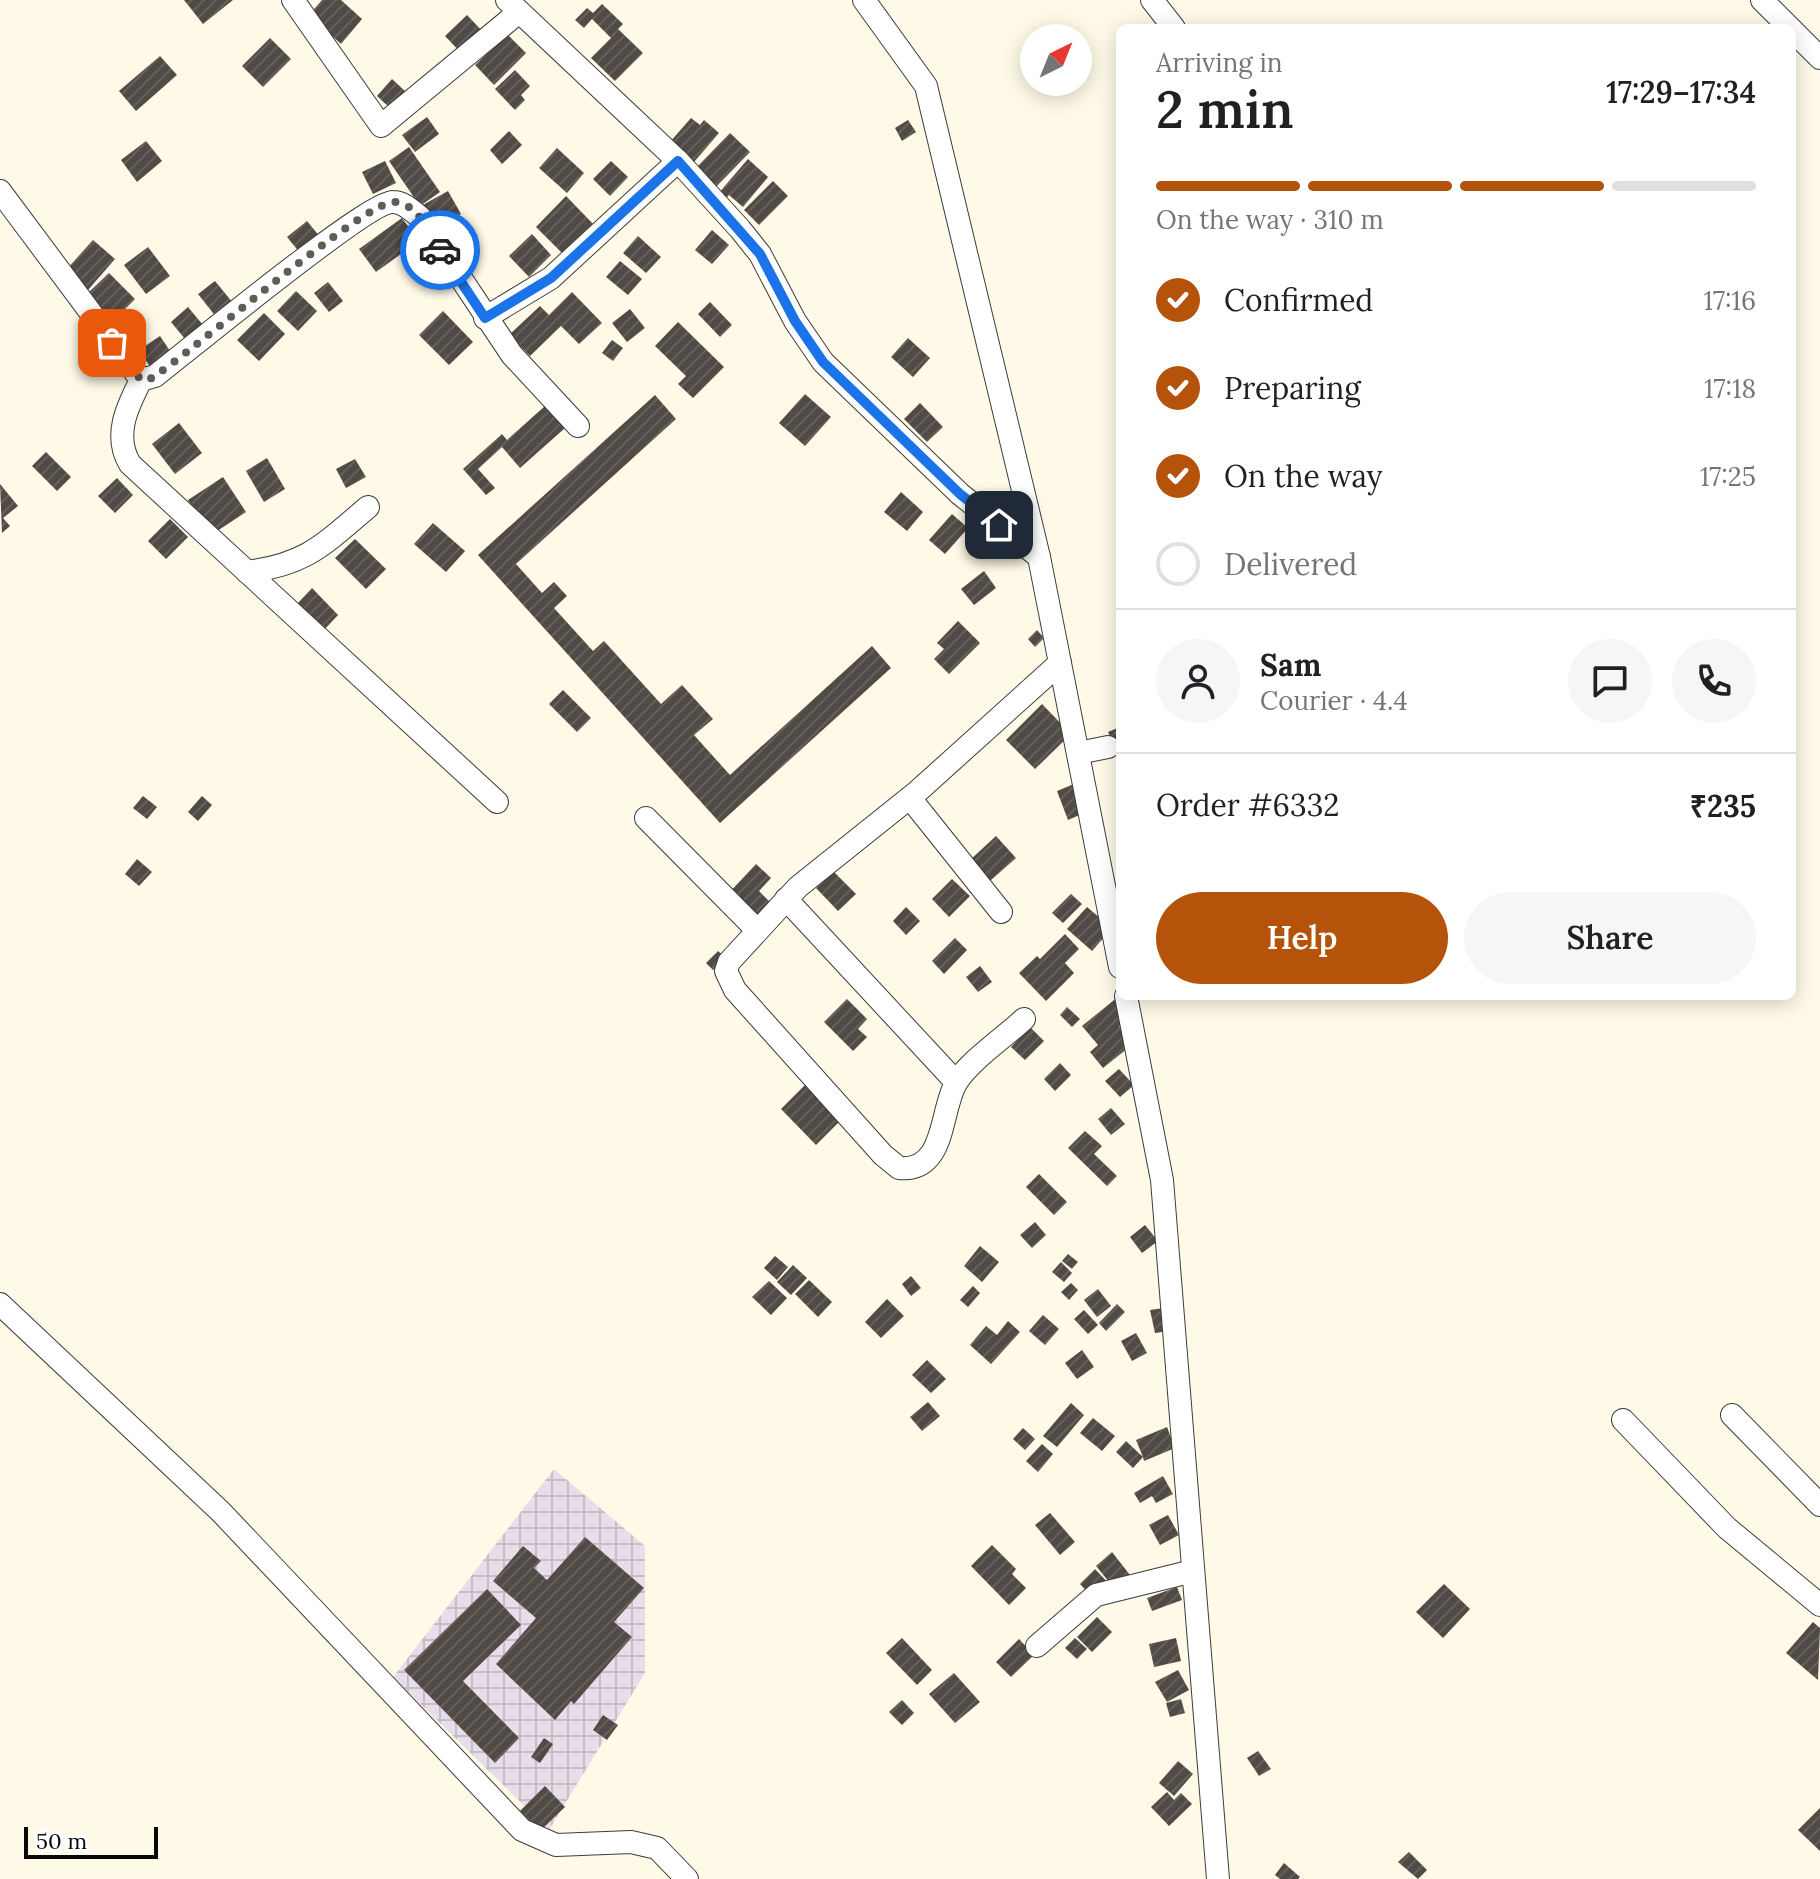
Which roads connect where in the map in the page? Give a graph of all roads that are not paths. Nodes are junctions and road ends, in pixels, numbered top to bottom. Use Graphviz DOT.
graph roads {
  1 [pos="293,0"];
  2 [pos="864,0"];
  3 [pos="1152,0"];
  4 [pos="1762,0"];
  5 [pos="513,6"];
  6 [pos="1171,24"];
  7 [pos="1786,24"];
  8 [pos="1796,34"];
  9 [pos="1820,58"];
  10 [pos="678,161"];
  11 [pos="0,191"];
  12 [pos="485,318"];
  13 [pos="141,380"];
  14 [pos="578,426"];
  15 [pos="368,507"];
  16 [pos="1039,557"];
  17 [pos="247,572"];
  18 [pos="1060,663"];
  19 [pos="910,798"];
  20 [pos="497,802"];
  21 [pos="646,818"];
  22 [pos="786,899"];
  23 [pos="1114,904"];
  24 [pos="1001,912"];
  25 [pos="1116,925"];
  26 [pos="757,930"];
  27 [pos="1127,1000"];
  28 [pos="1024,1019"];
  29 [pos="956,1082"];
  30 [pos="0,1304"];
  31 [pos="1732,1415"];
  32 [pos="1623,1420"];
  33 [pos="1820,1505"];
  34 [pos="1193,1571"];
  35 [pos="1820,1605"];
  36 [pos="1037,1646"];
  37 [pos="687,1879"];
  38 [pos="1218,1879"];
  1 -- 5 [label="street"];
  2 -- 16 [label="street"];
  3 -- 6 [label="street"];
  4 -- 7 [label="street"];
  5 -- 10 [label="street"];
  8 -- 9 [label="street"];
  10 -- 12 [label="street"];
  10 -- 16 [label="street"];
  11 -- 13 [label="street"];
  12 -- 13 [label="street"];
  12 -- 14 [label="street"];
  13 -- 17 [label="street"];
  15 -- 17 [label="street"];
  16 -- 18 [label="street"];
  17 -- 20 [label="street"];
  18 -- 19 [label="street"];
  18 -- 23 [label="street"];
  19 -- 22 [label="street"];
  19 -- 24 [label="street"];
  21 -- 26 [label="street"];
  22 -- 26 [label="street"];
  22 -- 29 [label="street"];
  23 -- 25 [label="street"];
  26 -- 29 [label="street"];
  27 -- 34 [label="street"];
  28 -- 29 [label="street"];
  30 -- 37 [label="street"];
  31 -- 33 [label="street"];
  32 -- 35 [label="street"];
  34 -- 36 [label="street"];
  34 -- 38 [label="street"];
}
